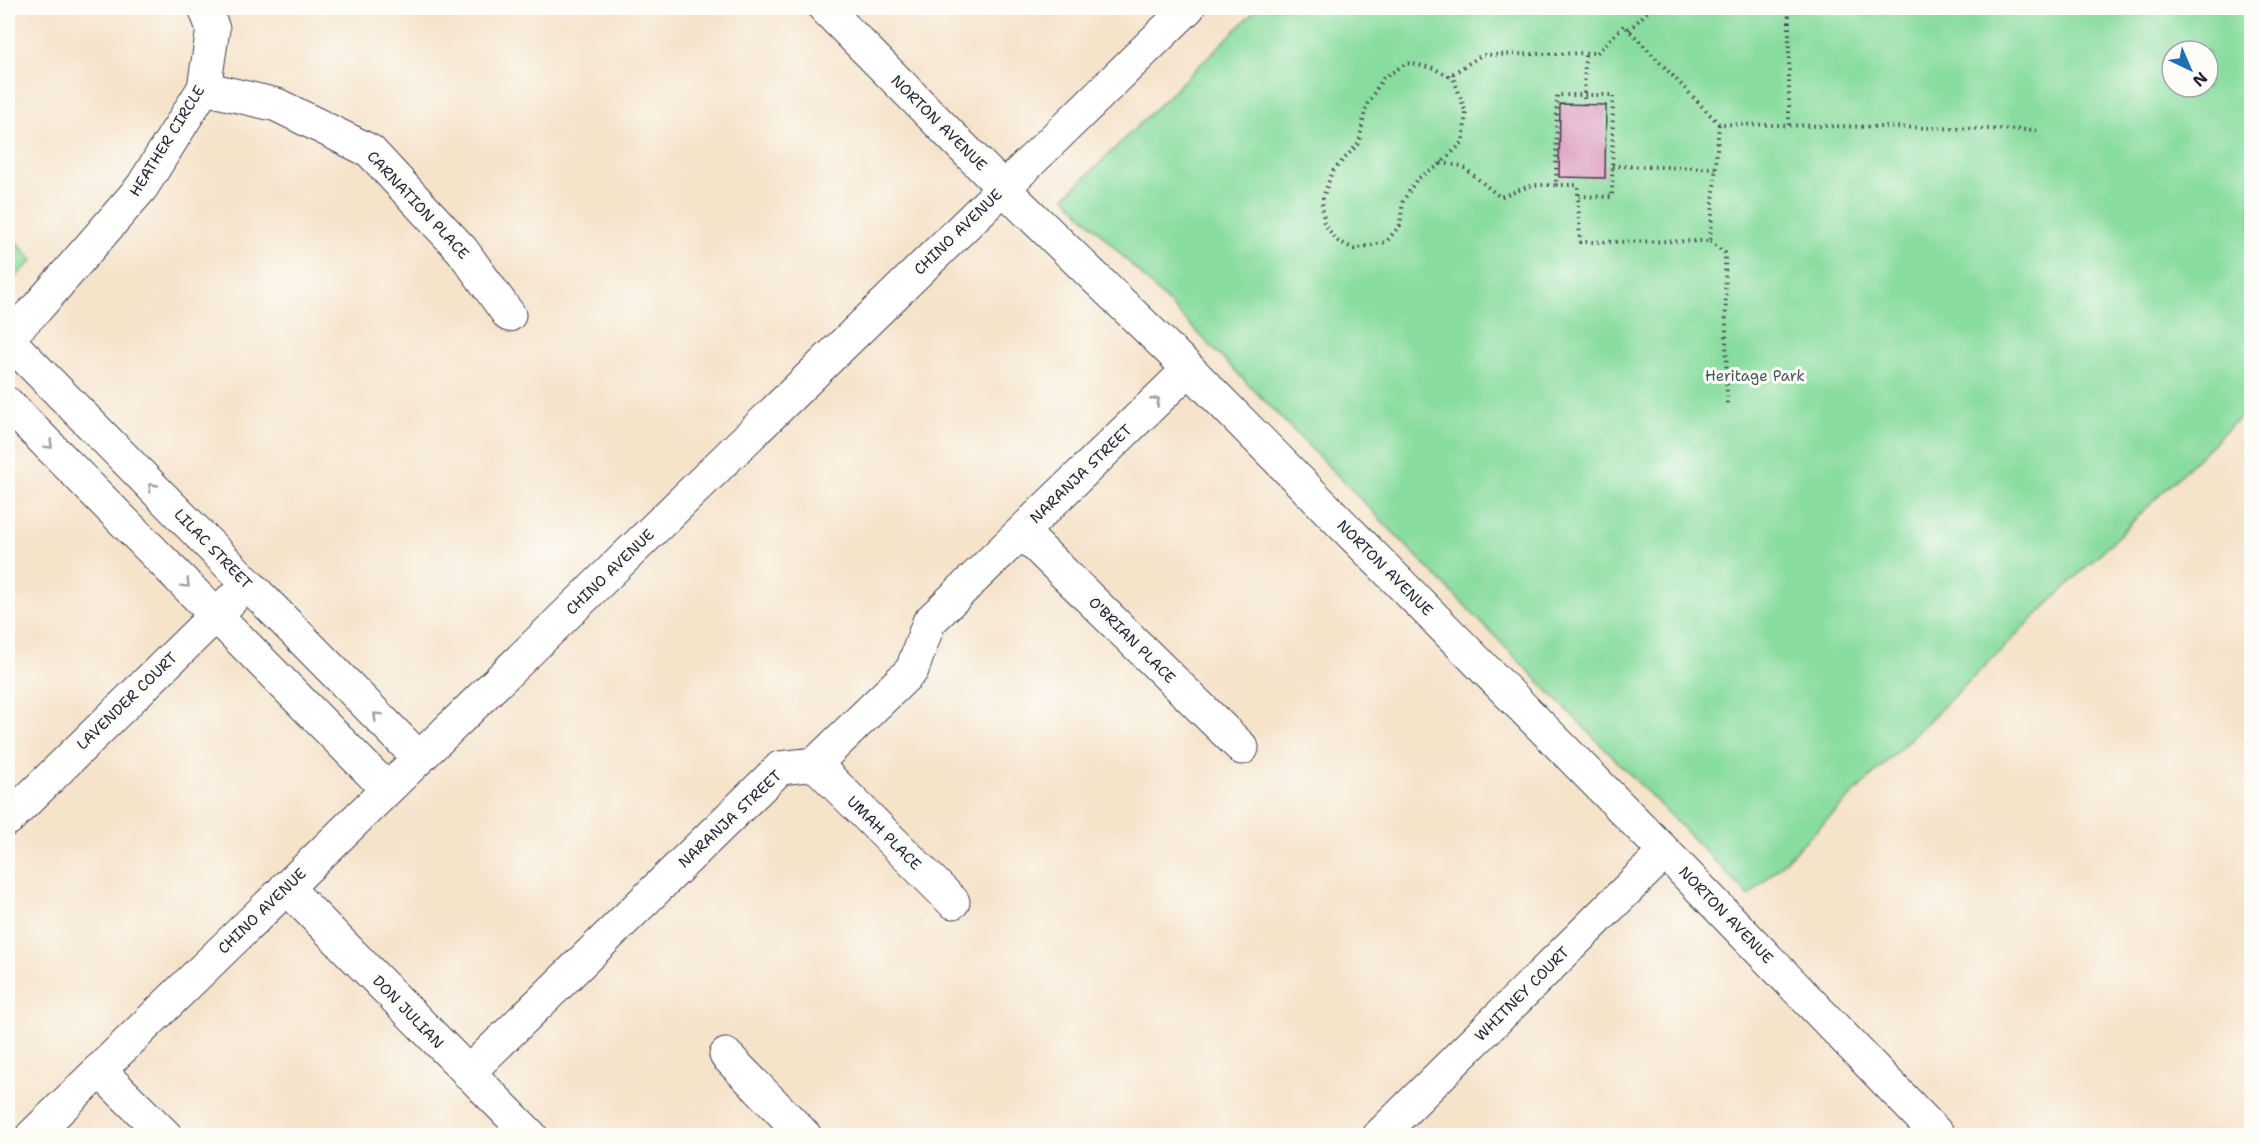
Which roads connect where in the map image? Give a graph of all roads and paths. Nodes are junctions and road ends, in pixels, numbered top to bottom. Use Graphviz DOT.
graph roads {
  1 [pos="205,8"];
  2 [pos="825,8"];
  3 [pos="1188,8"];
  4 [pos="1651,8"];
  5 [pos="1789,8"];
  6 [pos="1629,30"];
  7 [pos="1585,53"];
  8 [pos="1452,74"];
  9 [pos="204,88"];
  10 [pos="1584,95"];
  11 [pos="1584,105"];
  12 [pos="1719,124"];
  13 [pos="1789,125"];
  14 [pos="2040,130"];
  15 [pos="1442,163"];
  16 [pos="1612,166"];
  17 [pos="1716,168"];
  18 [pos="1556,185"];
  19 [pos="1003,188"];
  20 [pos="1578,196"];
  21 [pos="1710,241"];
  22 [pos="509,315"];
  23 [pos="8,339"];
  24 [pos="1189,369"];
  25 [pos="8,404"];
  26 [pos="1727,405"];
  27 [pos="1022,532"];
  28 [pos="247,584"];
  29 [pos="216,614"];
  30 [pos="1242,748"];
  31 [pos="418,758"];
  32 [pos="815,764"];
  33 [pos="387,789"];
  34 [pos="8,819"];
  35 [pos="1665,852"];
  36 [pos="286,887"];
  37 [pos="953,902"];
  38 [pos="726,1055"];
  39 [pos="99,1070"];
  40 [pos="468,1073"];
  41 [pos="32,1136"];
  42 [pos="166,1136"];
  43 [pos="531,1136"];
  44 [pos="805,1136"];
  45 [pos="1379,1136"];
  46 [pos="1940,1136"];
  1 -- 9 [label="street, HEATHER CIRCLE"];
  2 -- 19 [label="street, NORTON AVENUE"];
  3 -- 19 [label="street, CHINO AVENUE"];
  4 -- 6 [label="path"];
  5 -- 13 [label="path"];
  6 -- 7 [label="path"];
  6 -- 12 [label="path"];
  7 -- 8 [label="path"];
  7 -- 10 [label="path"];
  8 -- 15 [label="path"];
  8 -- 15 [label="path"];
  9 -- 22 [label="street, CARNATION PLACE"];
  9 -- 23 [label="street, HEATHER CIRCLE"];
  10 -- 11 [label="path"];
  10 -- 16 [label="path"];
  10 -- 18 [label="path"];
  12 -- 13 [label="path"];
  12 -- 17 [label="path"];
  13 -- 14 [label="path"];
  15 -- 18 [label="path"];
  16 -- 17 [label="path"];
  16 -- 20 [label="path"];
  17 -- 21 [label="path"];
  18 -- 20 [label="path"];
  19 -- 24 [label="street, NORTON AVENUE"];
  19 -- 31 [label="street, CHINO AVENUE"];
  20 -- 21 [label="path"];
  21 -- 26 [label="path"];
  28 -- 23 [label="street, LILAC STREET, one-way"];
  27 -- 24 [label="street, NARANJA STREET, one-way"];
  24 -- 35 [label="street, NORTON AVENUE"];
  25 -- 29 [label="street, one-way"];
  27 -- 30 [label="street, O'BRIAN PLACE"];
  27 -- 32 [label="street, NARANJA STREET"];
  28 -- 29 [label="street, LAVENDER COURT"];
  31 -- 28 [label="street, LILAC STREET, one-way"];
  29 -- 33 [label="street"];
  29 -- 34 [label="street, LAVENDER COURT"];
  31 -- 33 [label="street, CHINO AVENUE"];
  32 -- 37 [label="street, UMAH PLACE"];
  32 -- 40 [label="street, NARANJA STREET"];
  33 -- 36 [label="street, CHINO AVENUE"];
  35 -- 45 [label="street, WHITNEY COURT"];
  35 -- 46 [label="street, NORTON AVENUE"];
  36 -- 39 [label="street, CHINO AVENUE"];
  36 -- 40 [label="street, DON JULIAN"];
  38 -- 44 [label="street"];
  39 -- 41 [label="street, CHINO AVENUE"];
  39 -- 42 [label="street"];
  40 -- 43 [label="street, DON JULIAN"];
}
